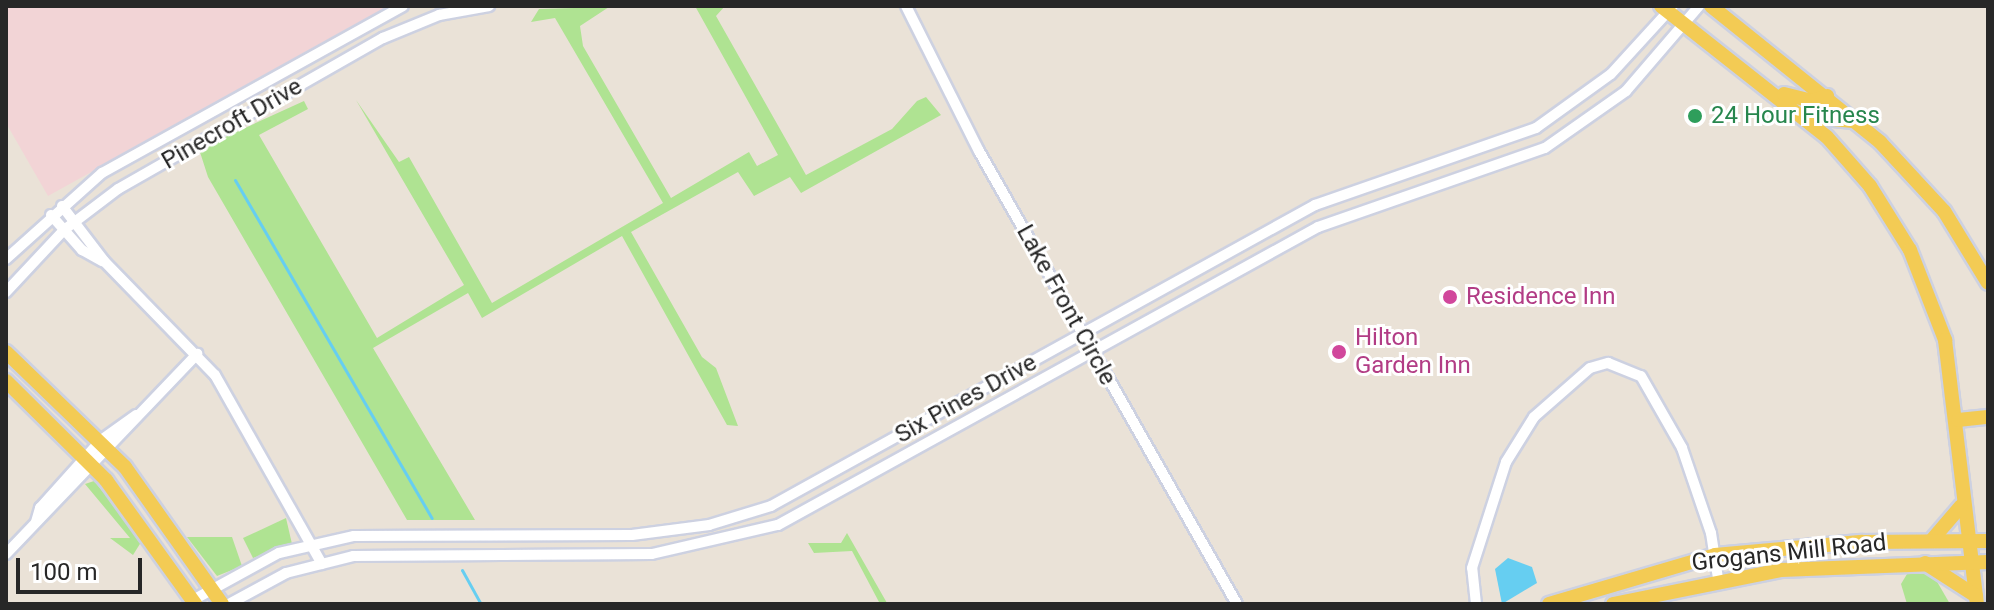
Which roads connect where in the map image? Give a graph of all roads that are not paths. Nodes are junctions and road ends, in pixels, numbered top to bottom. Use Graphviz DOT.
graph roads {
  1 [pos="403,6"];
  2 [pos="489,6"];
  3 [pos="906,6"];
  4 [pos="1699,6"];
  5 [pos="1711,6"];
  6 [pos="1668,8"];
  7 [pos="1686,22"];
  8 [pos="1776,91"];
  9 [pos="1827,96"];
  10 [pos="1804,116"];
  11 [pos="1857,122"];
  12 [pos="1536,128"];
  13 [pos="1545,148"];
  14 [pos="1383,181"];
  15 [pos="1390,199"];
  16 [pos="62,206"];
  17 [pos="51,215"];
  18 [pos="75,221"];
  19 [pos="64,230"];
  20 [pos="1252,237"];
  21 [pos="1261,256"];
  22 [pos="6,259"];
  23 [pos="104,261"];
  24 [pos="1988,283"];
  25 [pos="6,292"];
  26 [pos="1083,333"];
  27 [pos="1093,351"];
  28 [pos="6,352"];
  29 [pos="197,354"];
  30 [pos="6,381"];
  31 [pos="1988,417"];
  32 [pos="1958,420"];
  33 [pos="105,445"];
  34 [pos="90,462"];
  35 [pos="1961,506"];
  36 [pos="496,534"];
  37 [pos="632,535"];
  38 [pos="1930,541"];
  39 [pos="1965,541"];
  40 [pos="1988,541"];
  41 [pos="315,543"];
  42 [pos="6,554"];
  43 [pos="495,555"];
  44 [pos="633,555"];
  45 [pos="1715,555"];
  46 [pos="1968,562"];
  47 [pos="1988,562"];
  48 [pos="1925,563"];
  49 [pos="322,564"];
  50 [pos="1718,578"];
  51 [pos="212,587"];
  52 [pos="1976,600"];
  53 [pos="194,602"];
  54 [pos="1235,603"];
  55 [pos="222,604"];
  56 [pos="229,604"];
  57 [pos="1476,604"];
  58 [pos="1549,604"];
  59 [pos="1613,604"];
  1 -- 16 [label="street, Pinecroft Drive"];
  2 -- 18 [label="street, Pinecroft Drive"];
  3 -- 26 [label="street, Lake Front Circle"];
  4 -- 7 [label="street, Six Pines Drive"];
  5 -- 9 [label="main road"];
  6 -- 7 [label="main road"];
  6 -- 12 [label="street, Six Pines Drive"];
  7 -- 8 [label="main road"];
  7 -- 13 [label="street, Six Pines Drive"];
  8 -- 9 [label="main road"];
  8 -- 10 [label="main road"];
  9 -- 11 [label="main road"];
  10 -- 11 [label="main road"];
  10 -- 32 [label="main road"];
  11 -- 24 [label="main road"];
  12 -- 13 [label="street"];
  12 -- 14 [label="street, Six Pines Drive"];
  13 -- 15 [label="street, Six Pines Drive"];
  14 -- 15 [label="street"];
  14 -- 20 [label="street, Six Pines Drive"];
  15 -- 21 [label="street, Six Pines Drive"];
  16 -- 17 [label="street, Pinecroft Drive"];
  16 -- 18 [label="street"];
  17 -- 19 [label="street"];
  17 -- 22 [label="street, Pinecroft Drive"];
  18 -- 19 [label="street, Pinecroft Drive"];
  18 -- 23 [label="street"];
  19 -- 23 [label="street"];
  19 -- 25 [label="street, Pinecroft Drive"];
  20 -- 21 [label="street"];
  20 -- 26 [label="street, Six Pines Drive"];
  21 -- 27 [label="street, Six Pines Drive"];
  23 -- 29 [label="street"];
  26 -- 27 [label="street, Lake Front Circle"];
  26 -- 37 [label="street, Six Pines Drive"];
  27 -- 44 [label="street, Six Pines Drive"];
  27 -- 54 [label="street, Lake Front Circle"];
  28 -- 33 [label="main road"];
  29 -- 33 [label="street"];
  29 -- 41 [label="street"];
  30 -- 34 [label="main road"];
  31 -- 32 [label="main road"];
  32 -- 35 [label="main road"];
  33 -- 34 [label="street"];
  33 -- 51 [label="main road"];
  34 -- 42 [label="street"];
  34 -- 53 [label="main road"];
  35 -- 38 [label="main road"];
  35 -- 39 [label="main road"];
  36 -- 37 [label="street, Six Pines Drive"];
  36 -- 41 [label="street, Six Pines Drive"];
  36 -- 43 [label="street"];
  37 -- 44 [label="street"];
  38 -- 39 [label="main road, Grogans Mill Road"];
  38 -- 45 [label="main road, Grogans Mill Road"];
  39 -- 40 [label="main road, Grogans Mill Road"];
  39 -- 46 [label="main road"];
  41 -- 49 [label="street"];
  41 -- 51 [label="street, Six Pines Drive"];
  43 -- 44 [label="street, Six Pines Drive"];
  43 -- 49 [label="street, Six Pines Drive"];
  45 -- 50 [label="street"];
  45 -- 57 [label="street"];
  45 -- 58 [label="main road, Grogans Mill Road"];
  46 -- 47 [label="main road, Grogans Mill Road"];
  46 -- 48 [label="main road, Grogans Mill Road"];
  46 -- 52 [label="main road"];
  48 -- 50 [label="main road, Grogans Mill Road"];
  48 -- 52 [label="main road"];
  49 -- 56 [label="street, Six Pines Drive"];
  50 -- 59 [label="main road, Grogans Mill Road"];
  51 -- 53 [label="street, Six Pines Drive"];
  51 -- 55 [label="main road"];
}
